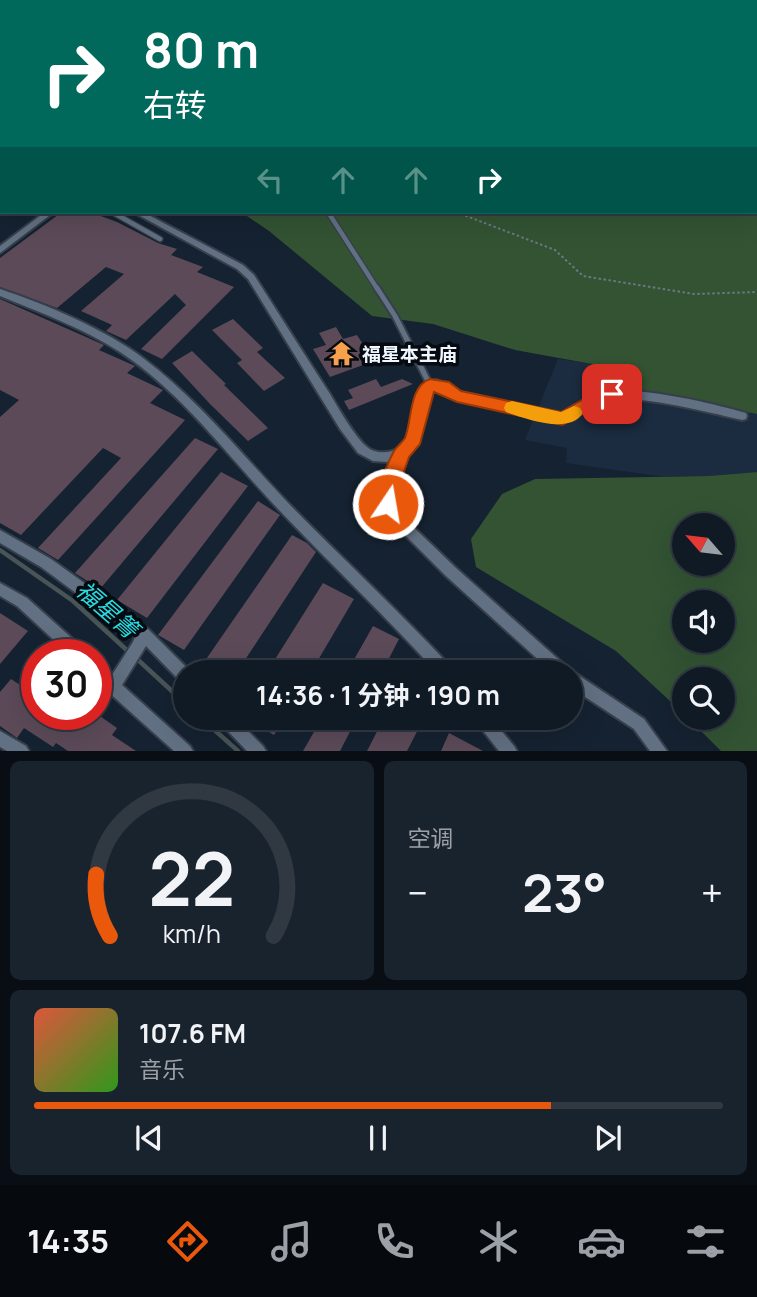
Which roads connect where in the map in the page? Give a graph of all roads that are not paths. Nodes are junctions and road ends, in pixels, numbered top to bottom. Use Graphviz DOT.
graph roads {
  1 [pos="47,214"];
  2 [pos="116,214"];
  3 [pos="141,214"];
  4 [pos="330,214"];
  5 [pos="160,239"];
  6 [pos="0,250"];
  7 [pos="0,292"];
  8 [pos="430,385"];
  9 [pos="742,416"];
  10 [pos="402,453"];
  11 [pos="0,536"];
  12 [pos="0,589"];
  13 [pos="63,639"];
  14 [pos="141,640"];
  15 [pos="435,660"];
  16 [pos="549,660"];
  17 [pos="173,666"];
  18 [pos="113,685"];
  19 [pos="583,687"];
  20 [pos="237,730"];
  21 [pos="490,730"];
  22 [pos="0,738"];
  23 [pos="502,747"];
  24 [pos="21,751"];
  25 [pos="185,751"];
  26 [pos="258,751"];
  27 [pos="660,751"];
  1 -- 6 [label="street"];
  2 -- 5 [label="lane"];
  3 -- 10 [label="street"];
  4 -- 8 [label="lane"];
  7 -- 15 [label="street"];
  8 -- 9 [label="street"];
  8 -- 10 [label="street"];
  10 -- 16 [label="street"];
  11 -- 14 [label="street"];
  12 -- 13 [label="street"];
  14 -- 17 [label="street"];
  14 -- 18 [label="street"];
  18 -- 25 [label="street"];
  19 -- 27 [label="street"];
  20 -- 26 [label="street"];
  21 -- 23 [label="street"];
  22 -- 24 [label="street"];
}
